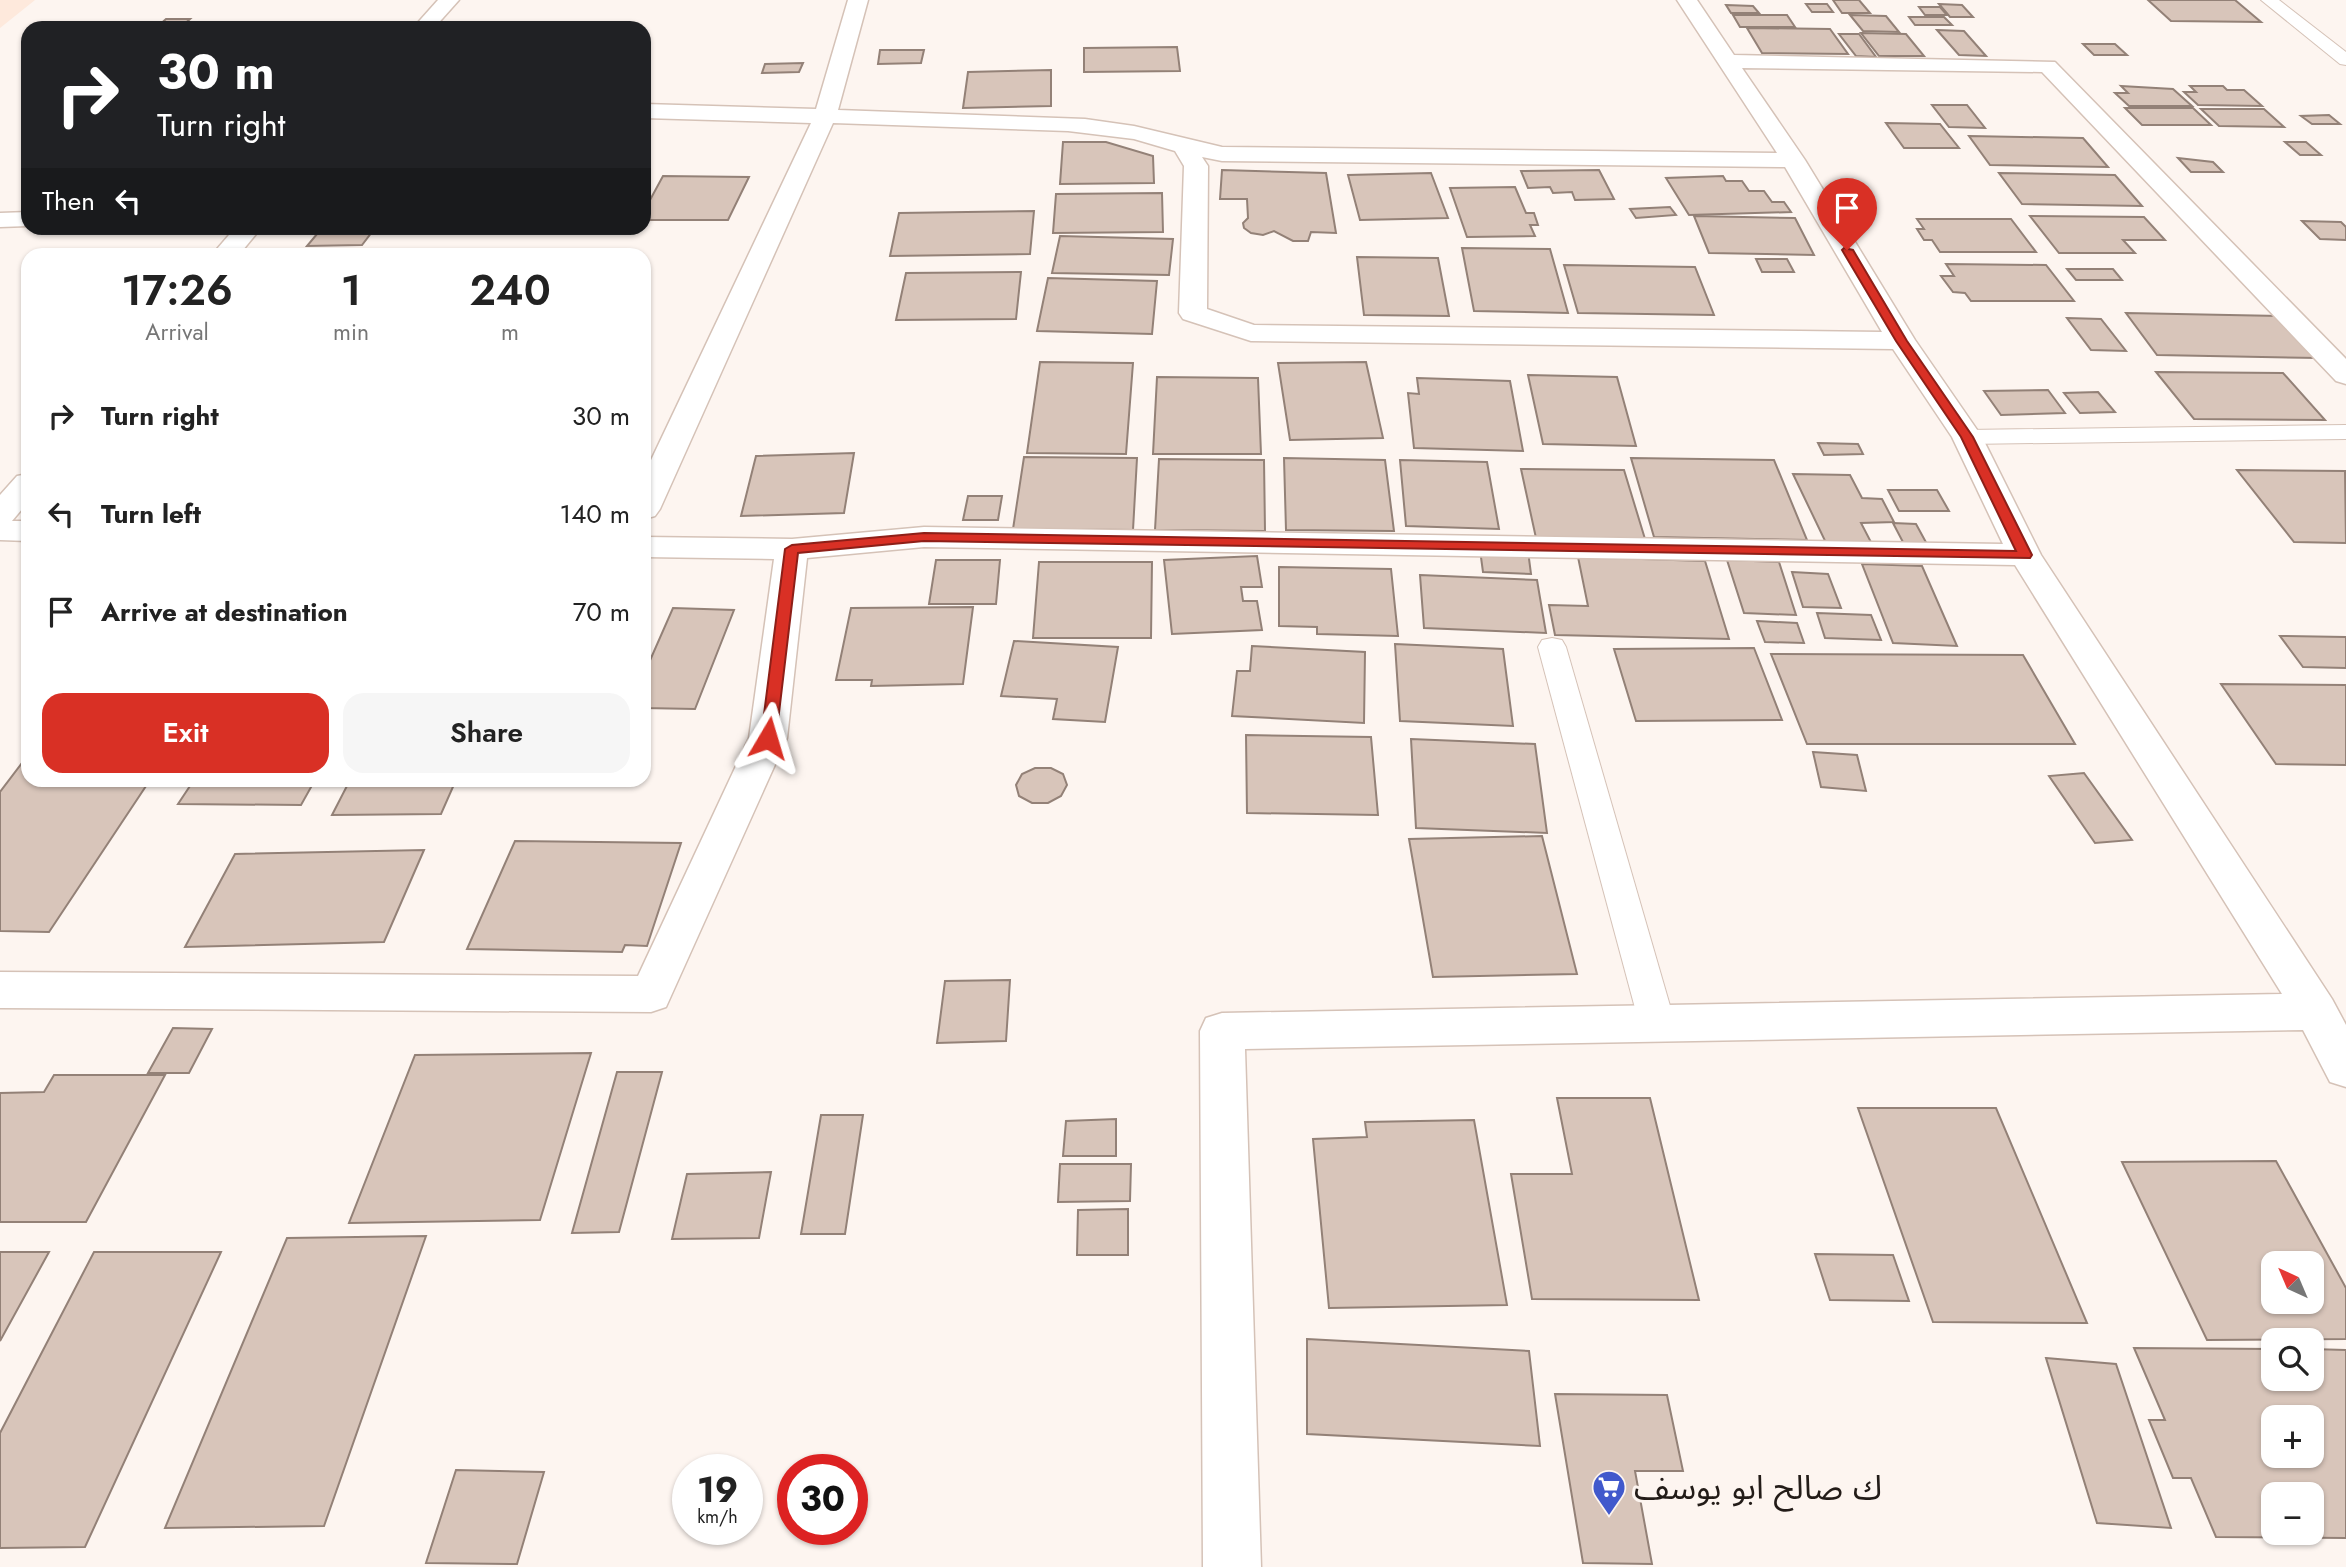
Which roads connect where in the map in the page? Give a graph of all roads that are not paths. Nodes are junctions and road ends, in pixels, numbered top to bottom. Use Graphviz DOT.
graph roads {
  1 [pos="449,0"];
  2 [pos="858,0"];
  3 [pos="1687,0"];
  4 [pos="2269,0"];
  5 [pos="430,21"];
  6 [pos="2346,60"];
  7 [pos="1725,61"];
  8 [pos="651,111"];
  9 [pos="825,117"];
  10 [pos="1184,146"];
  11 [pos="1793,160"];
  12 [pos="21,219"];
  13 [pos="0,220"];
  14 [pos="1902,341"];
  15 [pos="2346,375"];
  16 [pos="2346,432"];
  17 [pos="1967,437"];
  18 [pos="21,491"];
  19 [pos="651,494"];
  20 [pos="0,515"];
  21 [pos="0,530"];
  22 [pos="21,531"];
  23 [pos="651,547"];
  24 [pos="792,549"];
  25 [pos="2025,555"];
  26 [pos="1552,647"];
  27 [pos="0,990"];
  28 [pos="2316,1012"];
  29 [pos="1657,1023"];
  30 [pos="2346,1068"];
  31 [pos="1232,1567"];
  1 -- 5 [label="street"];
  2 -- 9 [label="street"];
  3 -- 7 [label="street"];
  4 -- 6 [label="lane"];
  7 -- 11 [label="street"];
  7 -- 15 [label="street"];
  8 -- 9 [label="street"];
  9 -- 10 [label="street"];
  9 -- 19 [label="street"];
  10 -- 11 [label="street"];
  10 -- 14 [label="street"];
  11 -- 14 [label="street"];
  12 -- 13 [label="street"];
  14 -- 17 [label="street"];
  16 -- 17 [label="lane"];
  17 -- 25 [label="street"];
  18 -- 20 [label="street"];
  21 -- 22 [label="street"];
  23 -- 24 [label="street"];
  24 -- 25 [label="street"];
  24 -- 27 [label="street"];
  25 -- 28 [label="street"];
  26 -- 29 [label="lane"];
  28 -- 29 [label="street"];
  28 -- 30 [label="street"];
  29 -- 31 [label="street"];
}
